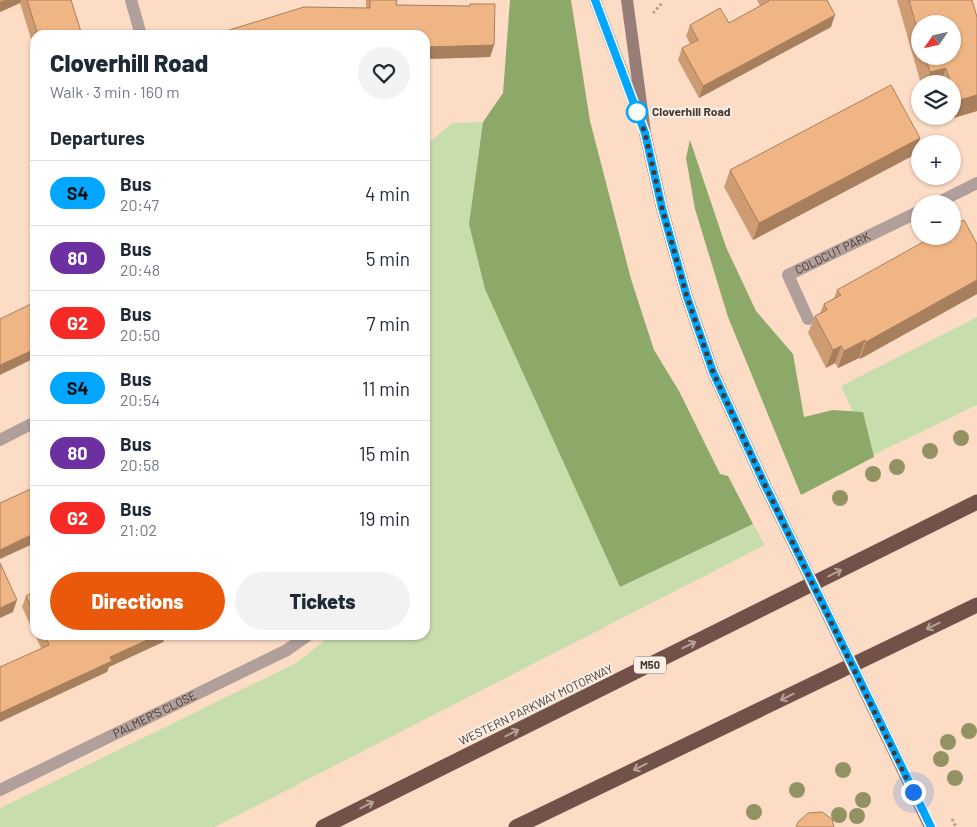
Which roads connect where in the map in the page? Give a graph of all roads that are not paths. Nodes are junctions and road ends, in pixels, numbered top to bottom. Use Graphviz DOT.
graph roads {
  1 [pos="131,0"];
  2 [pos="595,0"];
  3 [pos="627,0"];
  4 [pos="140,30"];
  5 [pos="645,133"];
  6 [pos="977,183"];
  7 [pos="952,195"];
  8 [pos="911,215"];
  9 [pos="808,319"];
  10 [pos="30,425"];
  11 [pos="0,440"];
  12 [pos="977,502"];
  13 [pos="977,605"];
  14 [pos="302,640"];
  15 [pos="0,790"];
  16 [pos="323,827"];
  17 [pos="516,827"];
  18 [pos="930,827"];
  1 -- 4 [label="street"];
  2 -- 5 [label="street"];
  3 -- 5 [label="main road"];
  5 -- 18 [label="main road, bridge"];
  6 -- 7 [label="street"];
  8 -- 9 [label="street, COLDCUT PARK"];
  10 -- 11 [label="street"];
  16 -- 12 [label="highway, WESTERN PARKWAY MOTORWAY / M50, one-way"];
  13 -- 17 [label="highway, one-way"];
  14 -- 15 [label="street, PALMER'S CLOSE"];
}
